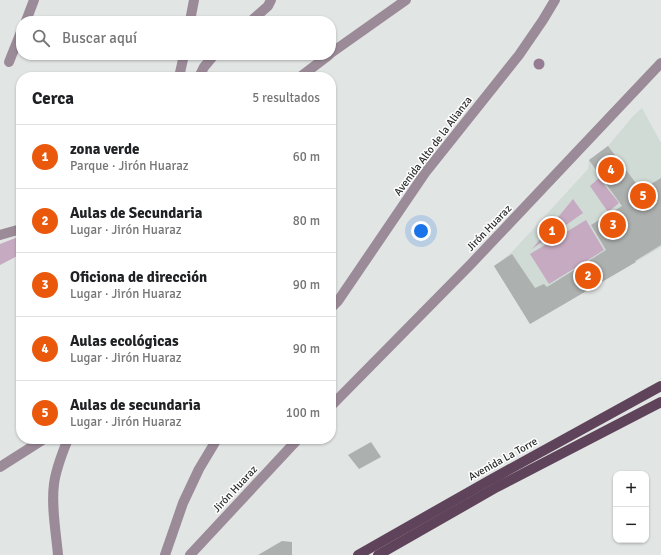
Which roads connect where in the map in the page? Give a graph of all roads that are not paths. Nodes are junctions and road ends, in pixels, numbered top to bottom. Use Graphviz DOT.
graph roads {
  1 [pos="34,0"];
  2 [pos="194,0"];
  3 [pos="271,0"];
  4 [pos="406,0"];
  5 [pos="555,0"];
  6 [pos="28,16"];
  7 [pos="191,16"];
  8 [pos="257,16"];
  9 [pos="16,44"];
  10 [pos="336,50"];
  11 [pos="183,60"];
  12 [pos="210,60"];
  13 [pos="322,60"];
  14 [pos="9,62"];
  15 [pos="661,63"];
  16 [pos="180,72"];
  17 [pos="202,72"];
  18 [pos="307,72"];
  19 [pos="16,231"];
  20 [pos="0,236"];
  21 [pos="336,300"];
  22 [pos="661,386"];
  23 [pos="336,401"];
  24 [pos="661,402"];
  25 [pos="36,444"];
  26 [pos="66,444"];
  27 [pos="214,444"];
  28 [pos="293,444"];
  29 [pos="0,467"];
  30 [pos="58,555"];
  31 [pos="165,555"];
  32 [pos="190,555"];
  33 [pos="358,555"];
  34 [pos="378,555"];
  1 -- 6 [label="street"];
  2 -- 7 [label="street"];
  3 -- 8 [label="street"];
  4 -- 10 [label="street"];
  5 -- 21 [label="street, Avenida Alto de la Alianza"];
  9 -- 14 [label="street"];
  11 -- 16 [label="street"];
  12 -- 17 [label="street"];
  13 -- 18 [label="street"];
  15 -- 23 [label="street, Jirón Huaraz"];
  19 -- 20 [label="street"];
  22 -- 33 [label="main road, Avenida La Torre"];
  24 -- 34 [label="main road, Avenida La Torre"];
  25 -- 29 [label="street"];
  26 -- 30 [label="street"];
  27 -- 31 [label="street"];
  28 -- 32 [label="street, Jirón Huaraz"];
}
